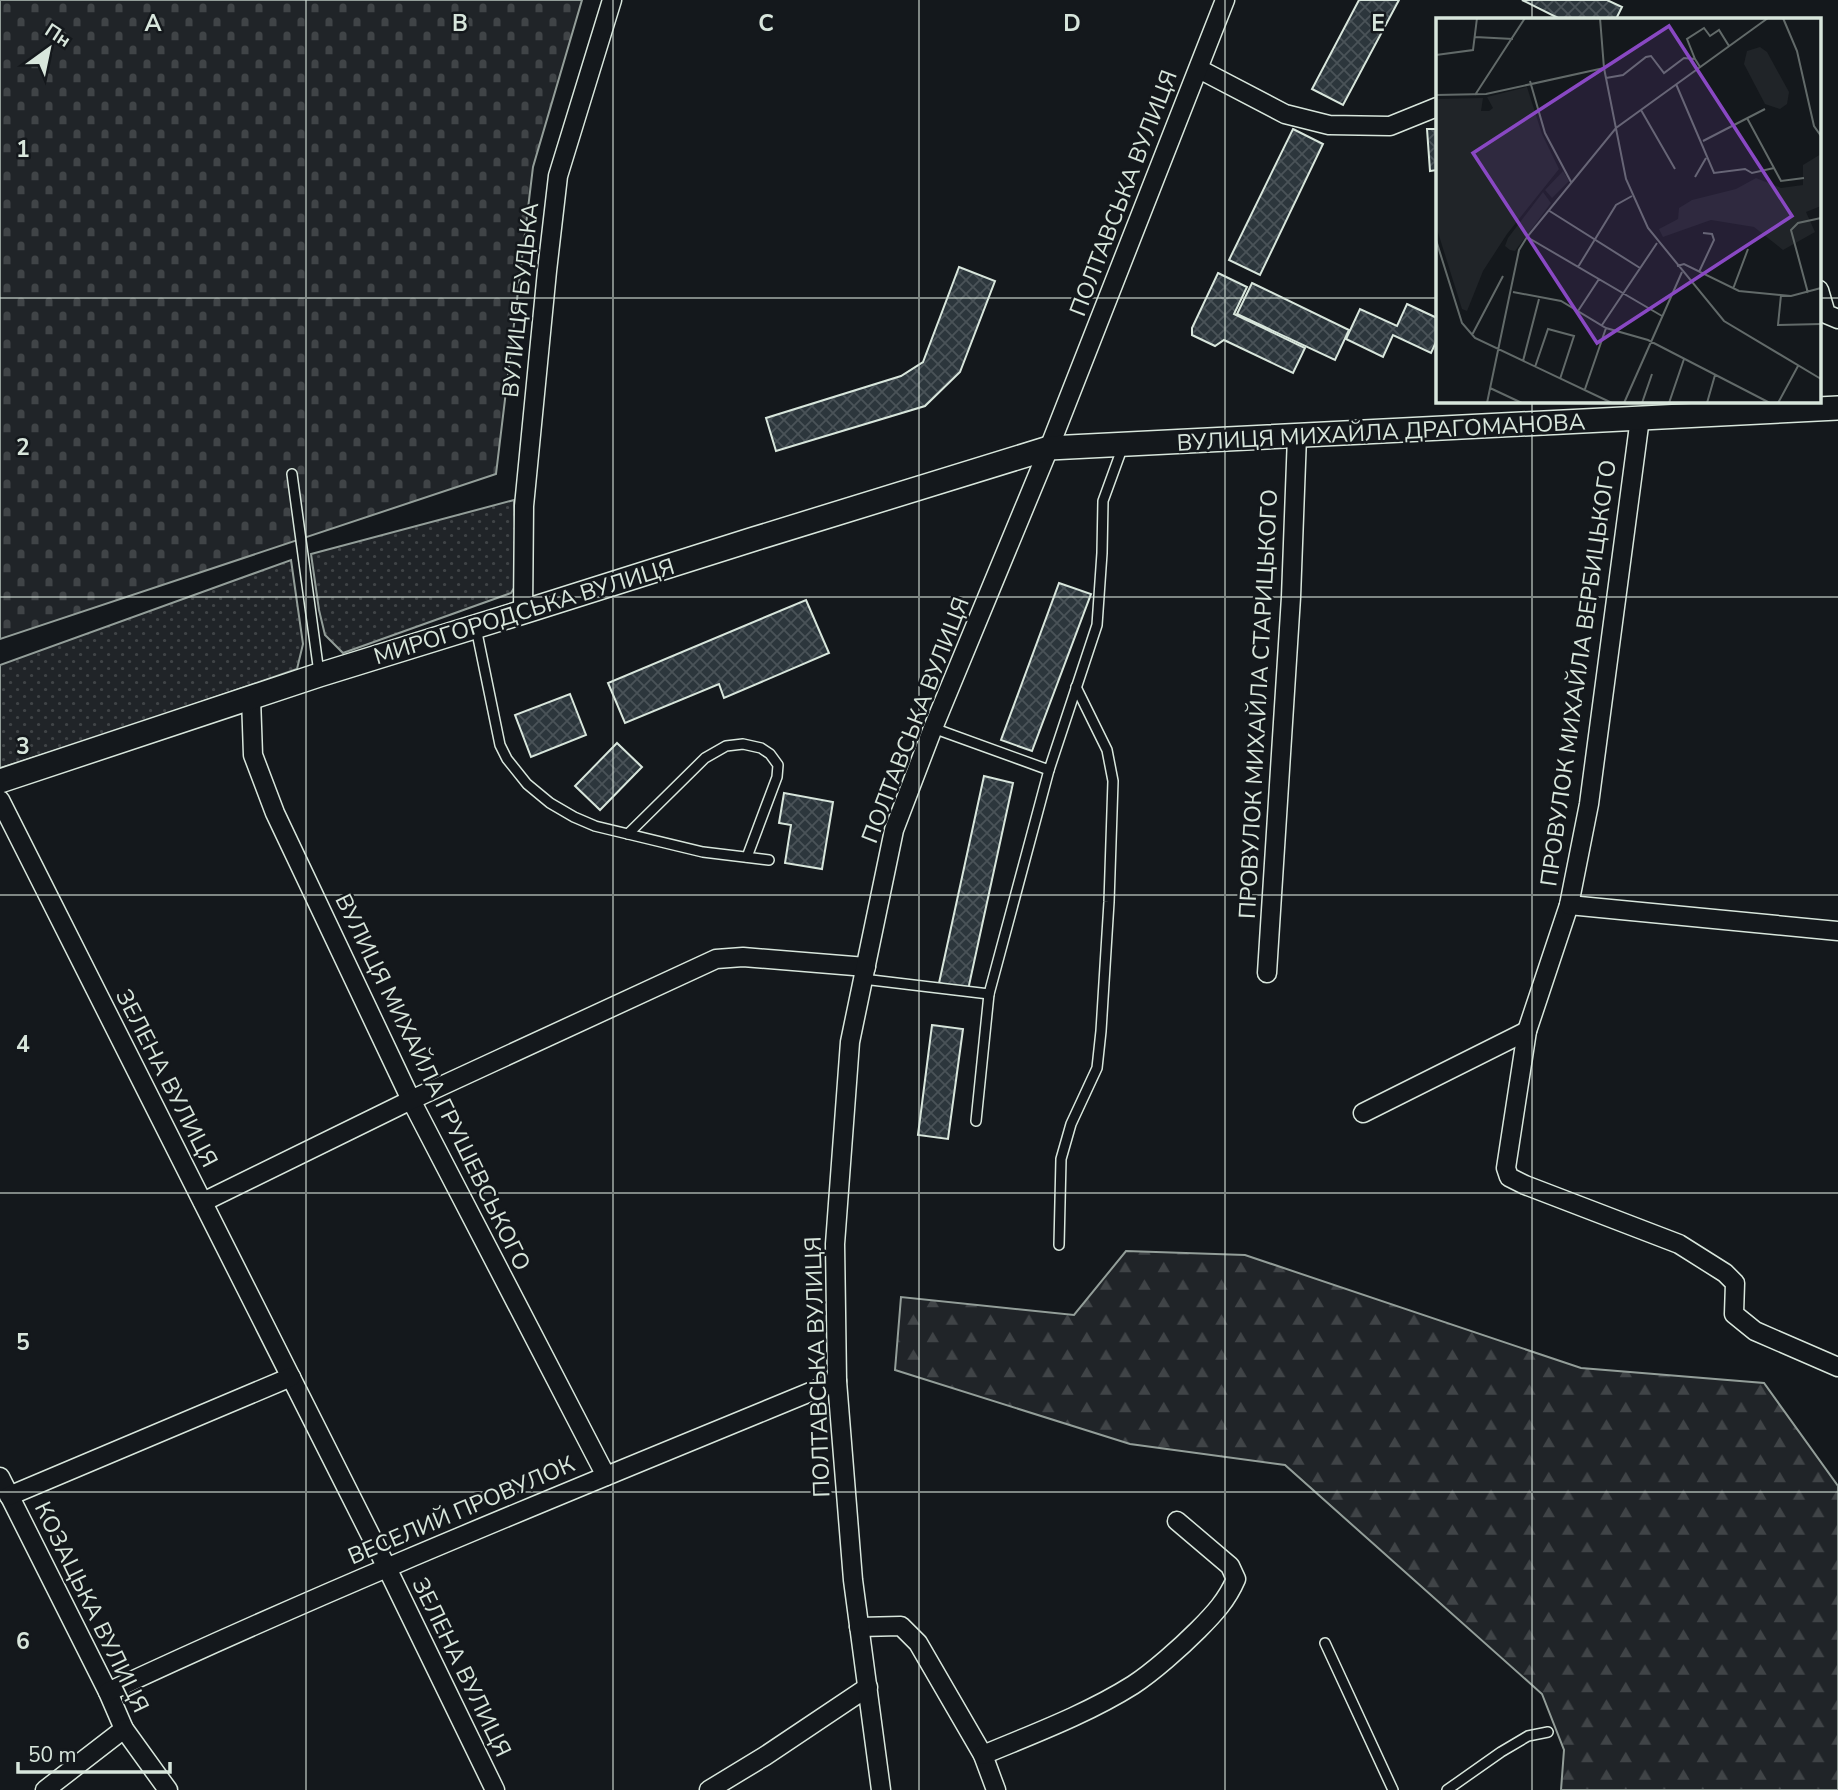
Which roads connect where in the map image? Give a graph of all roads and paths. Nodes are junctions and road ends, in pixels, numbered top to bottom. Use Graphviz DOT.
graph roads {
  1 [pos="612,0"];
  2 [pos="1226,0"];
  3 [pos="1199,69"];
  4 [pos="1436,107"];
  5 [pos="1820,293"];
  6 [pos="1838,318"];
  7 [pos="1838,408"];
  8 [pos="1640,418"];
  9 [pos="1297,436"];
  10 [pos="1123,444"];
  11 [pos="1049,448"];
  12 [pos="292,474"];
  13 [pos="523,612"];
  14 [pos="476,627"];
  15 [pos="319,675"];
  16 [pos="1076,687"];
  17 [pos="251,698"];
  18 [pos="933,729"];
  19 [pos="1049,770"];
  20 [pos="0,781"];
  21 [pos="0,800"];
  22 [pos="628,834"];
  23 [pos="747,857"];
  24 [pos="769,860"];
  25 [pos="1569,905"];
  26 [pos="1838,931"];
  27 [pos="864,973"];
  28 [pos="1267,973"];
  29 [pos="989,995"];
  30 [pos="1527,1031"];
  31 [pos="411,1101"];
  32 [pos="1363,1114"];
  33 [pos="976,1121"];
  34 [pos="203,1202"];
  35 [pos="1059,1245"];
  36 [pos="1838,1367"];
  37 [pos="291,1377"];
  38 [pos="838,1381"];
  39 [pos="606,1476"];
  40 [pos="0,1477"];
  41 [pos="9,1496"];
  42 [pos="1177,1521"];
  43 [pos="387,1568"];
  44 [pos="859,1627"];
  45 [pos="1325,1643"];
  46 [pos="868,1687"];
  47 [pos="108,1692"];
  48 [pos="124,1729"];
  49 [pos="1548,1732"];
  50 [pos="983,1755"];
  51 [pos="45,1790"];
  52 [pos="168,1790"];
  53 [pos="495,1790"];
  54 [pos="709,1790"];
  55 [pos="881,1790"];
  56 [pos="996,1790"];
  57 [pos="1393,1790"];
  58 [pos="1447,1790"];
  1 -- 13 [label="street, ВУЛИЦЯ БУДЬКА"];
  2 -- 3 [label="street, ПОЛТАВСЬКА ВУЛИЦЯ"];
  3 -- 4 [label="street"];
  3 -- 11 [label="street, ПОЛТАВСЬКА ВУЛИЦЯ"];
  5 -- 6 [label="street"];
  7 -- 8 [label="street, ВУЛИЦЯ МИХАЙЛА ДРАГОМАНОВА"];
  8 -- 9 [label="street, ВУЛИЦЯ МИХАЙЛА ДРАГОМАНОВА"];
  8 -- 25 [label="street, ПРОВУЛОК МИХАЙЛА ВЕРБИЦЬКОГО"];
  9 -- 10 [label="street, ВУЛИЦЯ МИХАЙЛА ДРАГОМАНОВА"];
  9 -- 28 [label="street, ПРОВУЛОК МИХАЙЛА СТАРИЦЬКОГО"];
  10 -- 11 [label="street, ВУЛИЦЯ МИХАЙЛА ДРАГОМАНОВА"];
  10 -- 16 [label="lane"];
  11 -- 13 [label="street, МИРОГОРОДСЬКА ВУЛИЦЯ"];
  11 -- 18 [label="street, ПОЛТАВСЬКА ВУЛИЦЯ"];
  12 -- 15 [label="lane"];
  13 -- 14 [label="street, МИРОГОРОДСЬКА ВУЛИЦЯ"];
  14 -- 15 [label="street, МИРОГОРОДСЬКА ВУЛИЦЯ"];
  14 -- 22 [label="lane"];
  15 -- 17 [label="street, МИРОГОРОДСЬКА ВУЛИЦЯ"];
  16 -- 19 [label="lane"];
  16 -- 35 [label="lane"];
  17 -- 20 [label="street, МИРОГОРОДСЬКА ВУЛИЦЯ"];
  17 -- 31 [label="street, ВУЛИЦЯ МИХАЙЛА ГРУШЕВСЬКОГО"];
  18 -- 19 [label="lane"];
  18 -- 27 [label="street, ПОЛТАВСЬКА ВУЛИЦЯ"];
  19 -- 29 [label="lane"];
  21 -- 34 [label="street, ЗЕЛЕНА ВУЛИЦЯ"];
  22 -- 23 [label="lane"];
  22 -- 23 [label="lane"];
  23 -- 24 [label="lane"];
  25 -- 26 [label="street"];
  25 -- 30 [label="street, ПРОВУЛОК МИХАЙЛА ВЕРБИЦЬКОГО"];
  27 -- 29 [label="lane"];
  27 -- 31 [label="street"];
  27 -- 38 [label="street, ПОЛТАВСЬКА ВУЛИЦЯ"];
  29 -- 33 [label="lane"];
  30 -- 32 [label="street"];
  30 -- 36 [label="street, ПРОВУЛОК МИХАЙЛА ВЕРБИЦЬКОГО"];
  31 -- 34 [label="street"];
  31 -- 39 [label="street, ВУЛИЦЯ МИХАЙЛА ГРУШЕВСЬКОГО"];
  34 -- 37 [label="street, ЗЕЛЕНА ВУЛИЦЯ"];
  37 -- 41 [label="street"];
  37 -- 43 [label="street, ЗЕЛЕНА ВУЛИЦЯ"];
  38 -- 39 [label="street, ВЕСЕЛИЙ ПРОВУЛОК"];
  38 -- 44 [label="street, ПОЛТАВСЬКА ВУЛИЦЯ"];
  39 -- 43 [label="street, ВЕСЕЛИЙ ПРОВУЛОК"];
  40 -- 41 [label="street, КОЗАЦЬКА ВУЛИЦЯ"];
  41 -- 47 [label="street, КОЗАЦЬКА ВУЛИЦЯ"];
  42 -- 50 [label="street"];
  43 -- 47 [label="street, ВЕСЕЛИЙ ПРОВУЛОК"];
  43 -- 53 [label="street, ЗЕЛЕНА ВУЛИЦЯ"];
  44 -- 46 [label="street, ПОЛТАВСЬКА ВУЛИЦЯ"];
  44 -- 50 [label="street"];
  45 -- 57 [label="lane"];
  46 -- 54 [label="street"];
  46 -- 55 [label="street, ПОЛТАВСЬКА ВУЛИЦЯ"];
  47 -- 48 [label="street, КОЗАЦЬКА ВУЛИЦЯ"];
  48 -- 51 [label="street"];
  48 -- 52 [label="street, КОЗАЦЬКА ВУЛИЦЯ"];
  49 -- 58 [label="lane"];
  50 -- 56 [label="street"];
}
